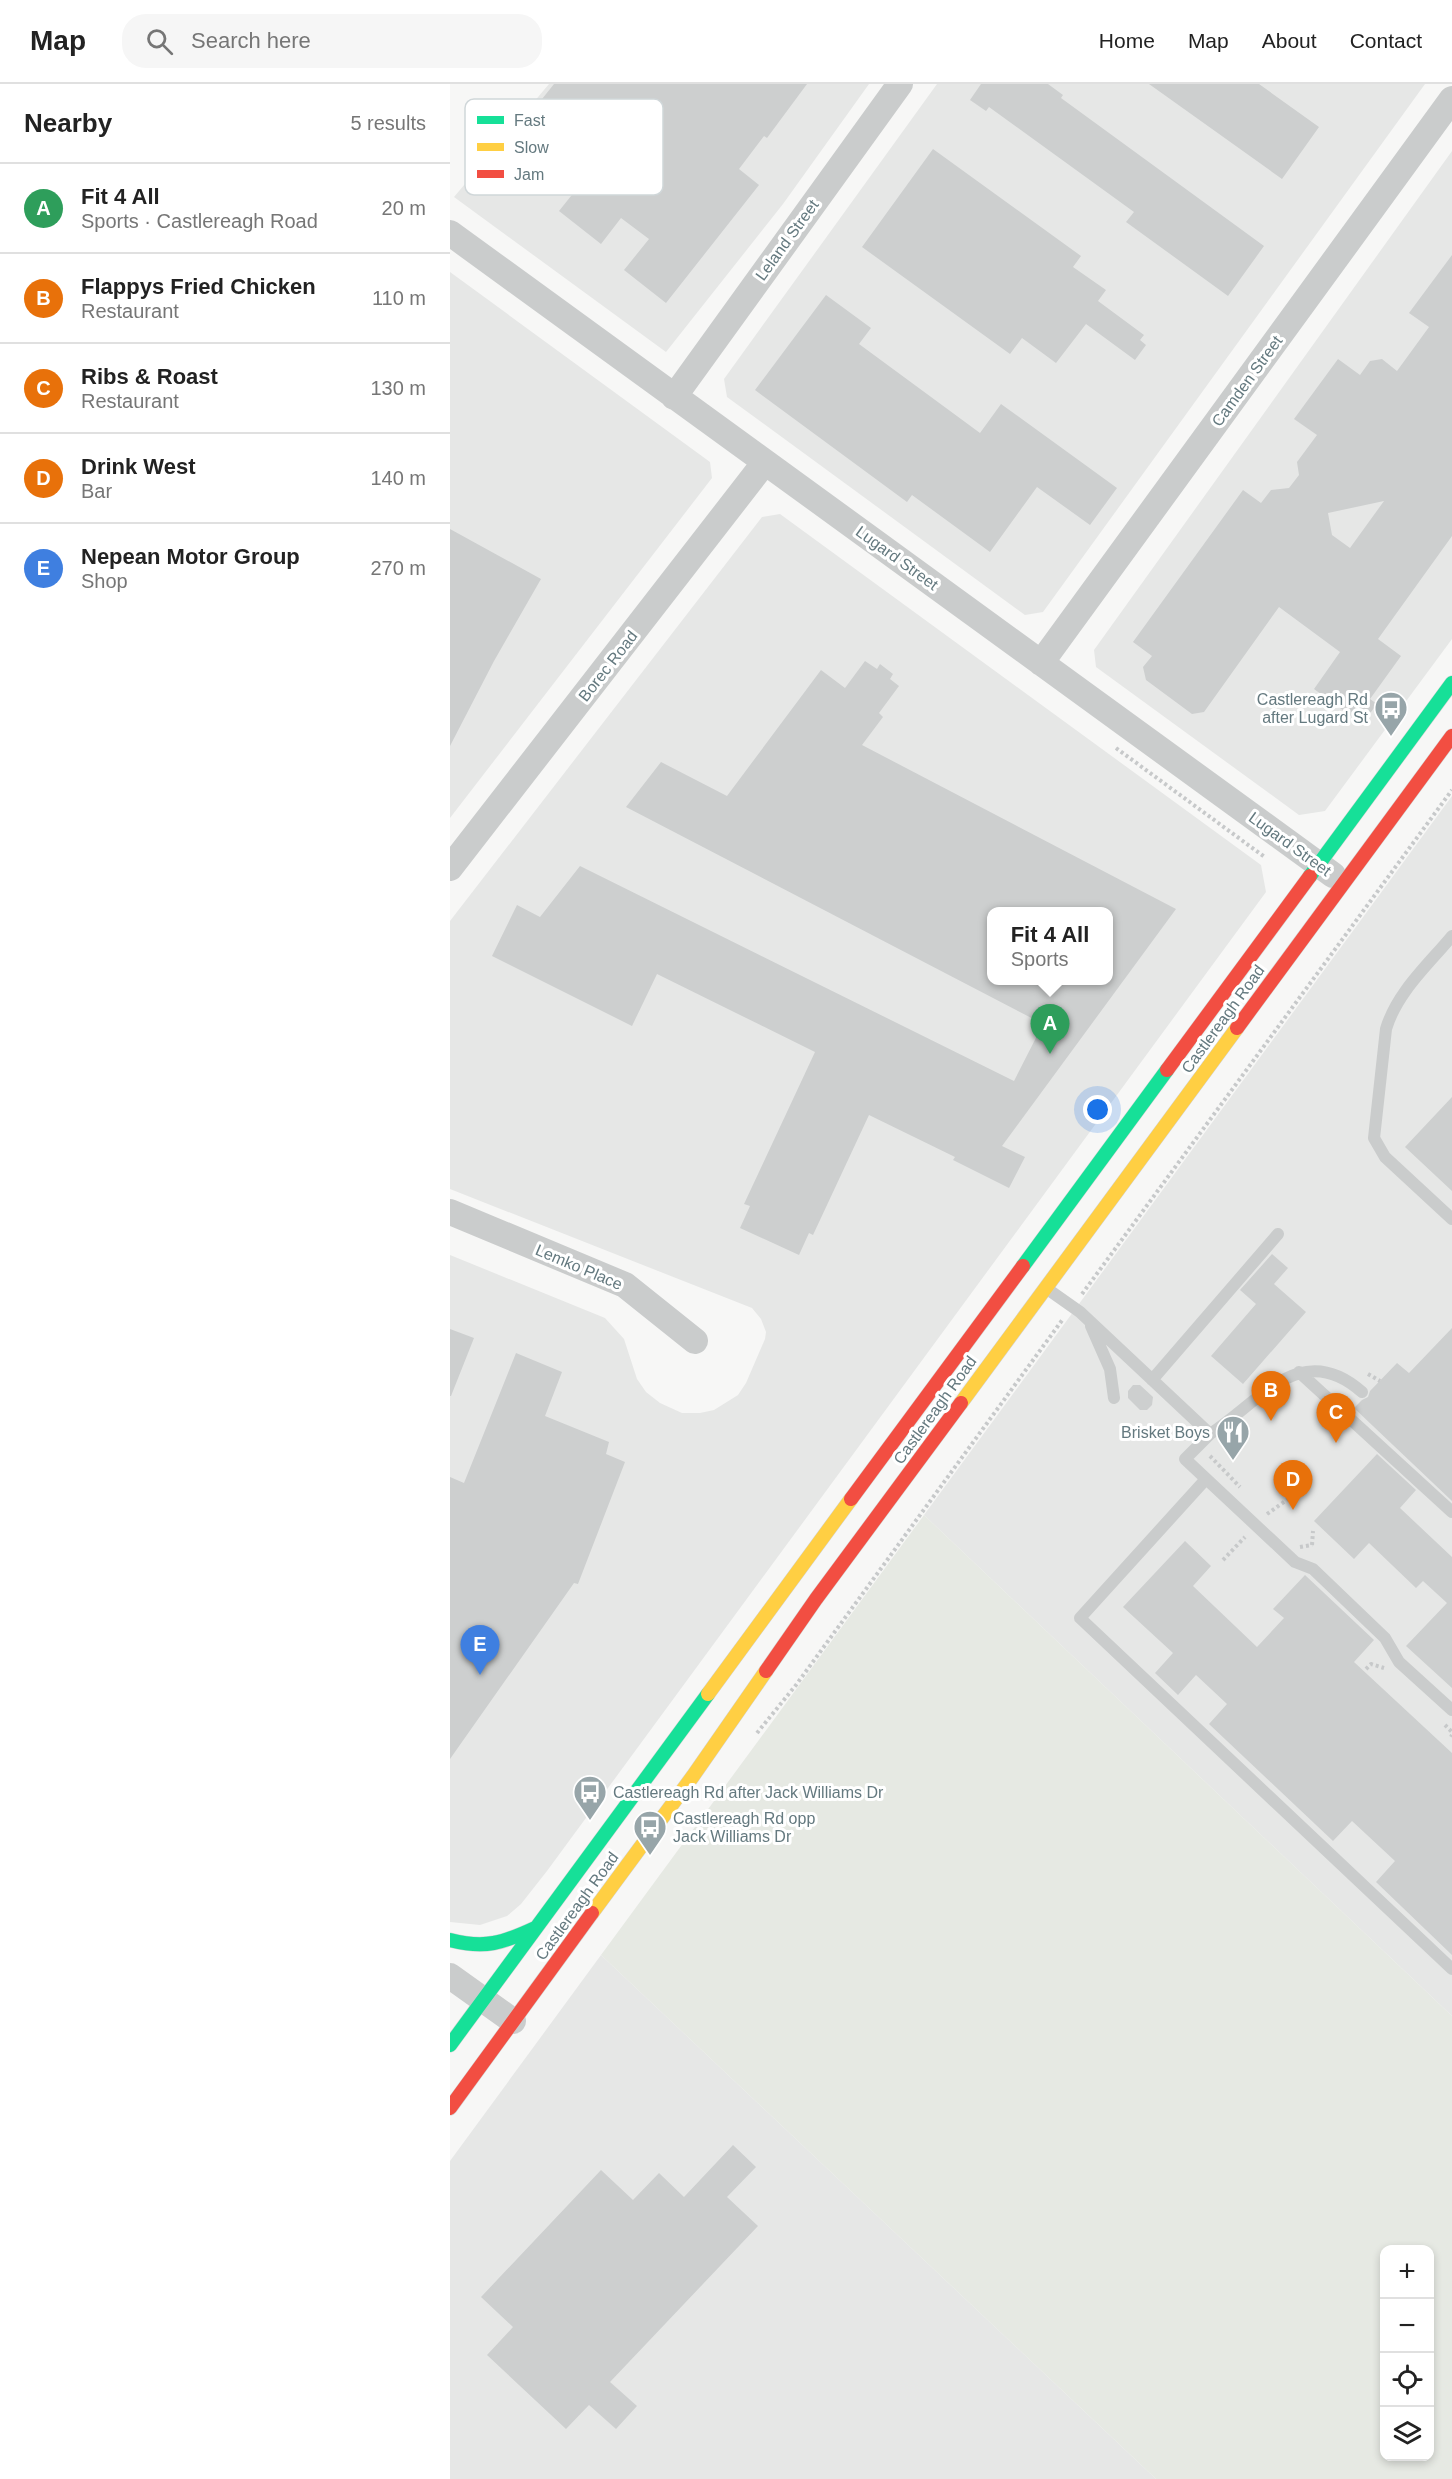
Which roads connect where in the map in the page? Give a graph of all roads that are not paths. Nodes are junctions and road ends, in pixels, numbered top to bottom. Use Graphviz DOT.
graph roads {
  1 [pos="900,84"];
  2 [pos="1452,99"];
  3 [pos="450,233"];
  4 [pos="674,397"];
  5 [pos="765,462"];
  6 [pos="1041,663"];
  7 [pos="1452,683"];
  8 [pos="1451,738"];
  9 [pos="1318,864"];
  10 [pos="450,868"];
  11 [pos="1344,883"];
  12 [pos="1452,936"];
  13 [pos="450,1212"];
  14 [pos="1452,1219"];
  15 [pos="1278,1234"];
  16 [pos="1045,1288"];
  17 [pos="1088,1320"];
  18 [pos="695,1341"];
  19 [pos="1299,1372"];
  20 [pos="1152,1380"];
  21 [pos="1362,1392"];
  22 [pos="1114,1398"];
  23 [pos="1210,1434"];
  24 [pos="1206,1479"];
  25 [pos="1452,1512"];
  26 [pos="1452,1710"];
  27 [pos="535,1928"];
  28 [pos="450,1940"];
  29 [pos="1452,1969"];
  30 [pos="450,1976"];
  31 [pos="483,2000"];
  32 [pos="513,2021"];
  33 [pos="450,2045"];
  34 [pos="450,2108"];
  1 -- 4 [label="street, Leland Street"];
  2 -- 6 [label="street, Camden Street"];
  3 -- 4 [label="street, Lugard Street"];
  4 -- 5 [label="street, Lugard Street"];
  5 -- 6 [label="street, Lugard Street"];
  5 -- 10 [label="street, Borec Road"];
  6 -- 9 [label="street, Lugard Street"];
  7 -- 9 [label="main road, Castlereagh Road"];
  8 -- 11 [label="main road, Castlereagh Road"];
  9 -- 11 [label="street, Lugard Street"];
  9 -- 27 [label="main road, Castlereagh Road"];
  11 -- 16 [label="main road, Castlereagh Road"];
  12 -- 14 [label="lane"];
  13 -- 18 [label="street, Lemko Place"];
  15 -- 20 [label="lane"];
  16 -- 17 [label="lane"];
  16 -- 32 [label="main road, Castlereagh Road"];
  17 -- 20 [label="lane"];
  17 -- 22 [label="lane"];
  19 -- 21 [label="lane"];
  19 -- 23 [label="lane"];
  19 -- 25 [label="lane"];
  20 -- 23 [label="lane"];
  23 -- 24 [label="lane"];
  24 -- 26 [label="lane"];
  24 -- 29 [label="lane"];
  27 -- 28 [label="main road"];
  27 -- 31 [label="main road, Castlereagh Road"];
  30 -- 31 [label="street"];
  31 -- 32 [label="street"];
  31 -- 33 [label="main road, Castlereagh Road"];
  32 -- 34 [label="main road, Castlereagh Road"];
}
